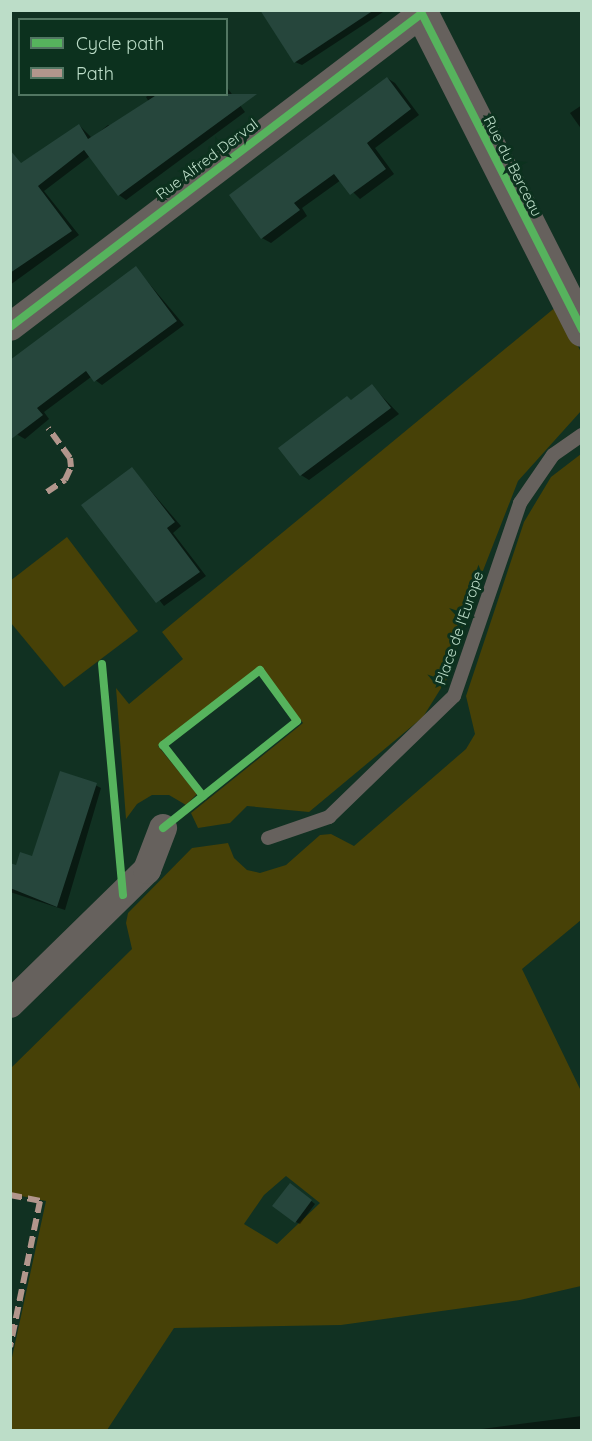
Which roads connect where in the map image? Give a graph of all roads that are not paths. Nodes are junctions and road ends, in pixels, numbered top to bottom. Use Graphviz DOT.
graph roads {
  1 [pos="421,12"];
  2 [pos="10,327"];
  3 [pos="582,330"];
  4 [pos="582,435"];
  5 [pos="163,828"];
  6 [pos="268,838"];
  7 [pos="10,1004"];
  1 -- 2 [label="street, Rue Alfred Derval"];
  1 -- 3 [label="street, Rue du Berceau"];
  4 -- 6 [label="lane, Place de l'Europe"];
  5 -- 7 [label="street"];
}
